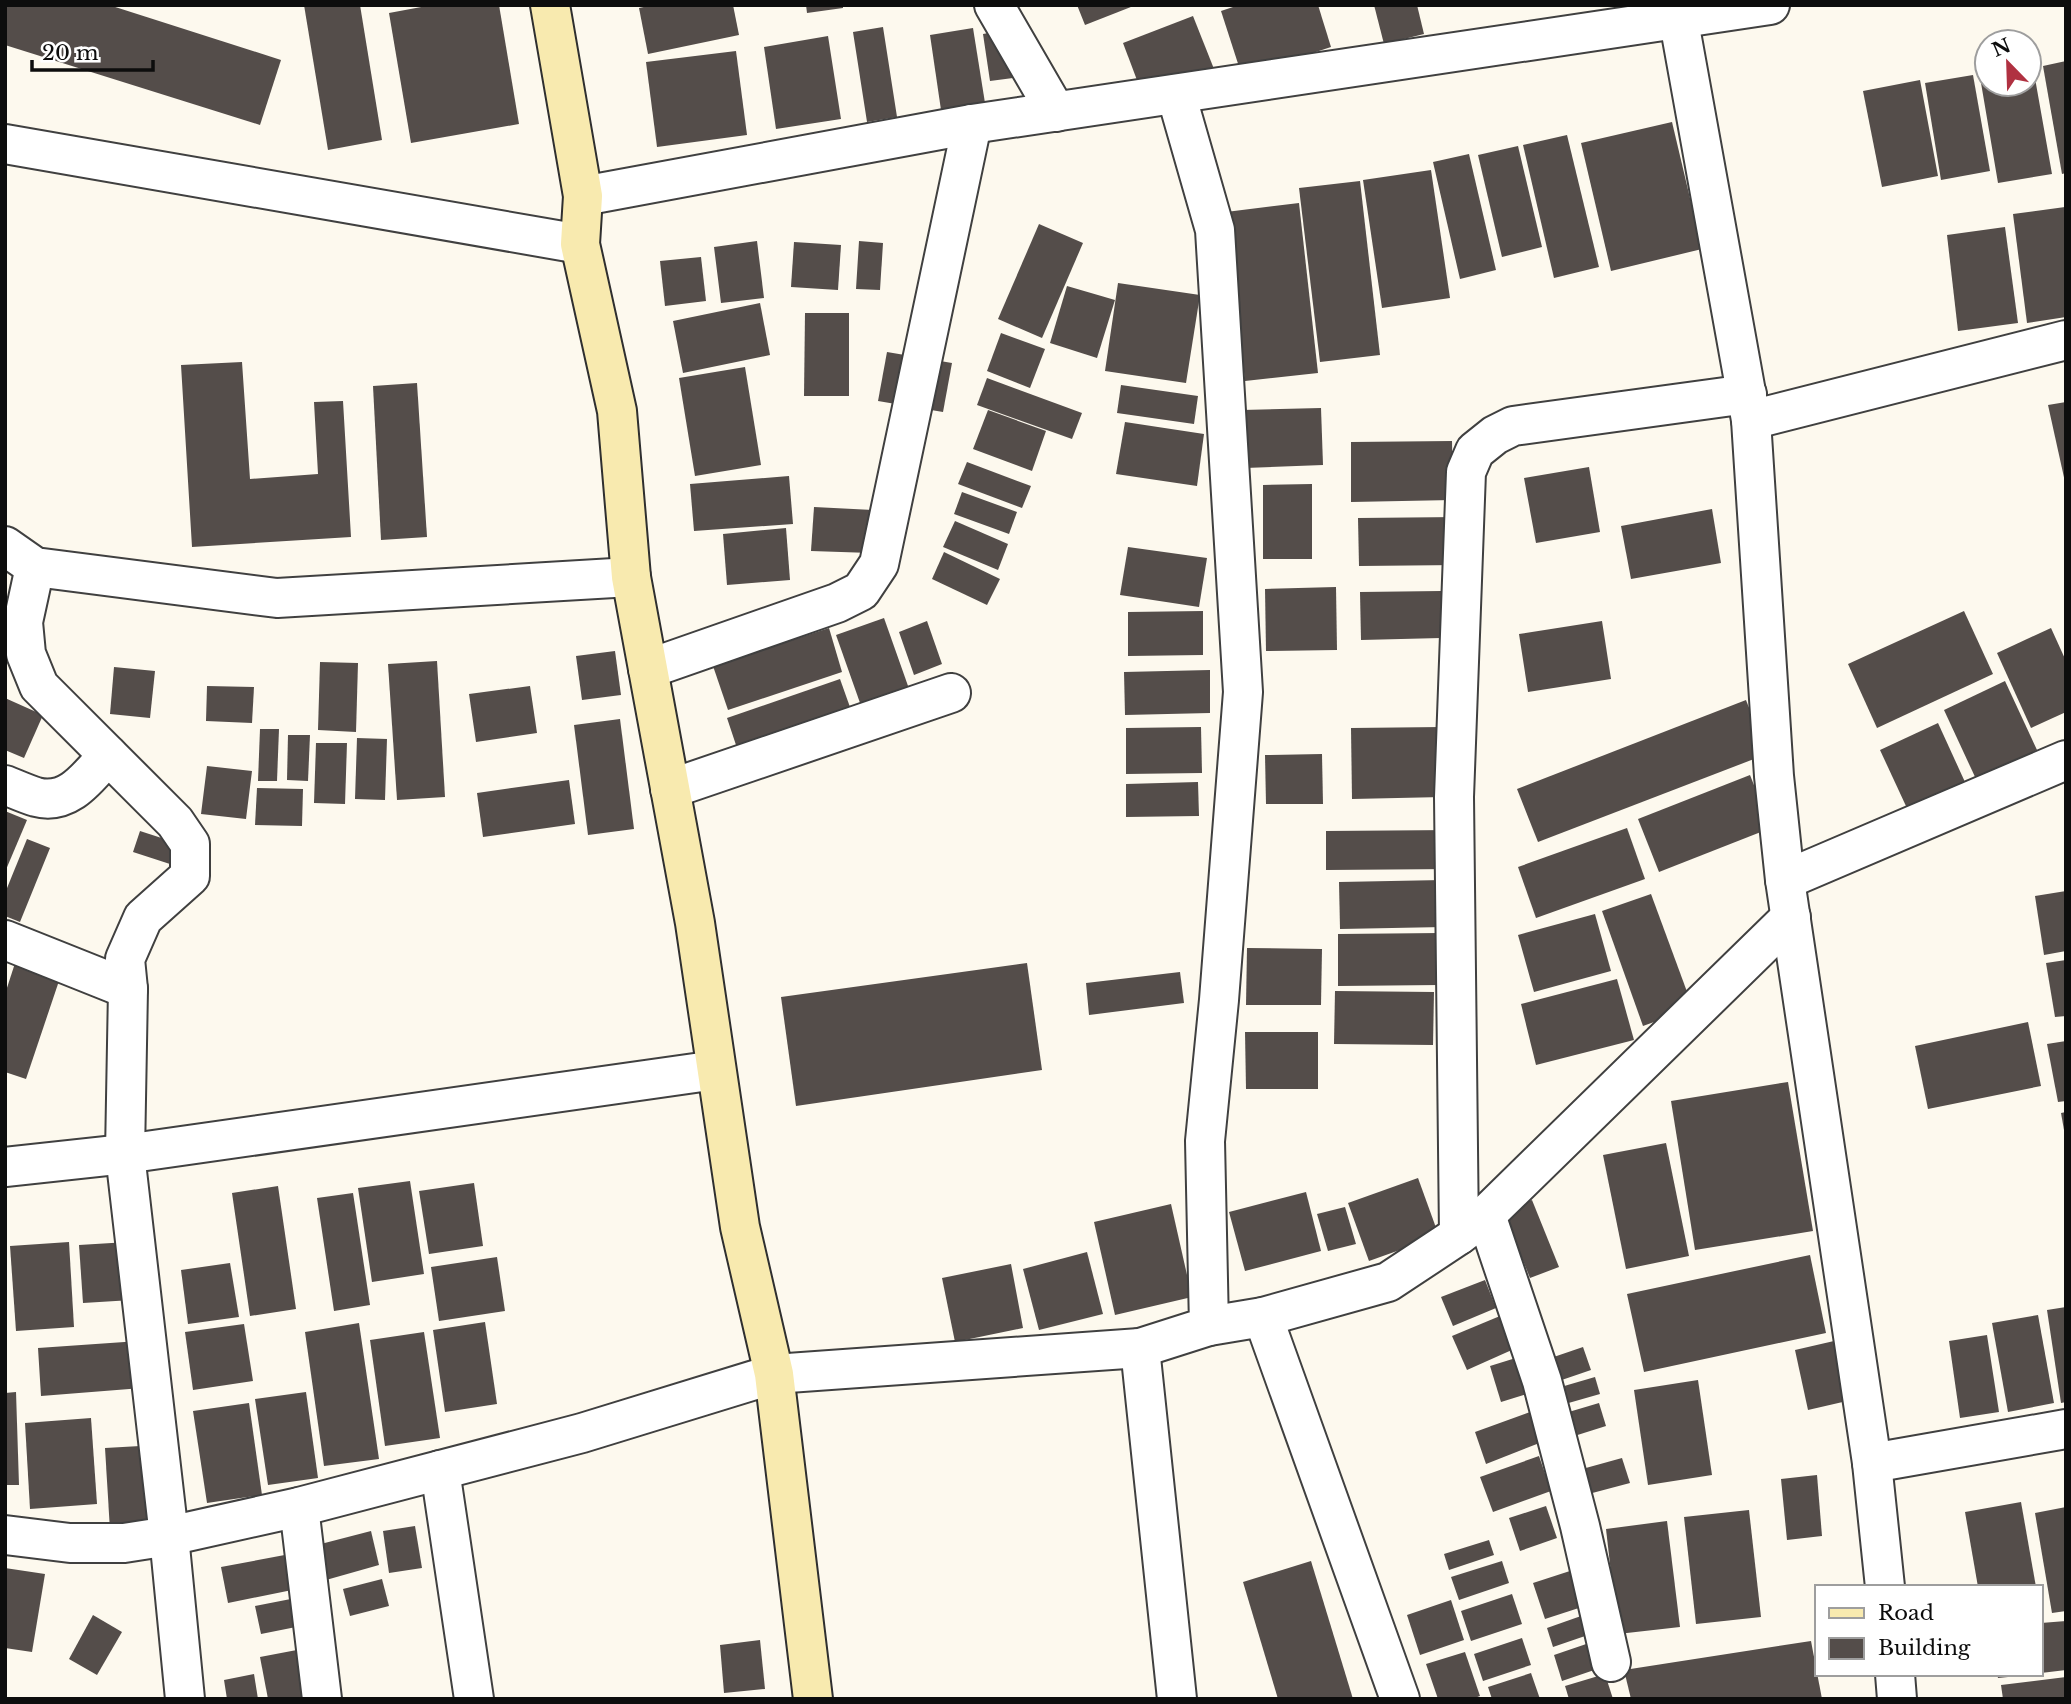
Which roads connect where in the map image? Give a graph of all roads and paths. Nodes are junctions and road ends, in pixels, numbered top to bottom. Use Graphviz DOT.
graph roads {
  1 [pos="550,5"];
  2 [pos="994,5"];
  3 [pos="1770,5"];
  4 [pos="1677,12"];
  5 [pos="1175,94"];
  6 [pos="1056,112"];
  7 [pos="972,124"];
  8 [pos="5,144"];
  9 [pos="583,196"];
  10 [pos="580,244"];
  11 [pos="2066,340"];
  12 [pos="1749,407"];
  13 [pos="20,556"];
  14 [pos="631,577"];
  15 [pos="648,669"];
  16 [pos="951,693"];
  17 [pos="108,755"];
  18 [pos="2066,760"];
  19 [pos="5,785"];
  20 [pos="670,789"];
  21 [pos="1785,880"];
  22 [pos="1791,918"];
  23 [pos="5,940"];
  24 [pos="128,989"];
  25 [pos="716,1070"];
  26 [pos="125,1154"];
  27 [pos="5,1167"];
  28 [pos="1473,1225"];
  29 [pos="1263,1317"];
  30 [pos="1209,1326"];
  31 [pos="1140,1348"];
  32 [pos="774,1374"];
  33 [pos="2066,1429"];
  34 [pos="1872,1463"];
  35 [pos="440,1471"];
  36 [pos="299,1507"];
  37 [pos="5,1535"];
  38 [pos="169,1536"];
  39 [pos="1885,1585"];
  40 [pos="1611,1662"];
  41 [pos="1895,1676"];
  42 [pos="186,1699"];
  43 [pos="322,1699"];
  44 [pos="474,1699"];
  45 [pos="813,1699"];
  46 [pos="1177,1699"];
  47 [pos="1400,1699"];
  48 [pos="1897,1699"];
  1 -- 9 [label="street"];
  2 -- 6 [label="street"];
  3 -- 4 [label="street"];
  4 -- 5 [label="street"];
  4 -- 12 [label="street"];
  5 -- 6 [label="street"];
  5 -- 30 [label="street"];
  6 -- 7 [label="street"];
  7 -- 9 [label="street"];
  7 -- 15 [label="street"];
  8 -- 10 [label="street"];
  9 -- 10 [label="street"];
  10 -- 14 [label="street"];
  11 -- 12 [label="street"];
  12 -- 21 [label="street"];
  12 -- 28 [label="street"];
  13 -- 14 [label="street"];
  13 -- 17 [label="street"];
  14 -- 15 [label="street"];
  15 -- 20 [label="street"];
  16 -- 20 [label="street"];
  17 -- 19 [label="street"];
  17 -- 24 [label="street"];
  18 -- 21 [label="street"];
  20 -- 25 [label="street"];
  21 -- 22 [label="street"];
  22 -- 28 [label="street"];
  22 -- 34 [label="street"];
  23 -- 24 [label="street"];
  24 -- 26 [label="street"];
  25 -- 26 [label="street"];
  25 -- 32 [label="street"];
  26 -- 27 [label="street"];
  26 -- 38 [label="street"];
  28 -- 29 [label="street"];
  28 -- 40 [label="street"];
  29 -- 30 [label="street"];
  29 -- 47 [label="street"];
  30 -- 31 [label="street"];
  31 -- 32 [label="street"];
  31 -- 46 [label="street"];
  32 -- 35 [label="street"];
  32 -- 45 [label="street"];
  33 -- 34 [label="street"];
  34 -- 39 [label="street"];
  35 -- 36 [label="street"];
  35 -- 44 [label="street"];
  36 -- 38 [label="street"];
  36 -- 43 [label="street"];
  37 -- 38 [label="street"];
  38 -- 42 [label="street"];
  41 -- 48 [label="street"];
}
